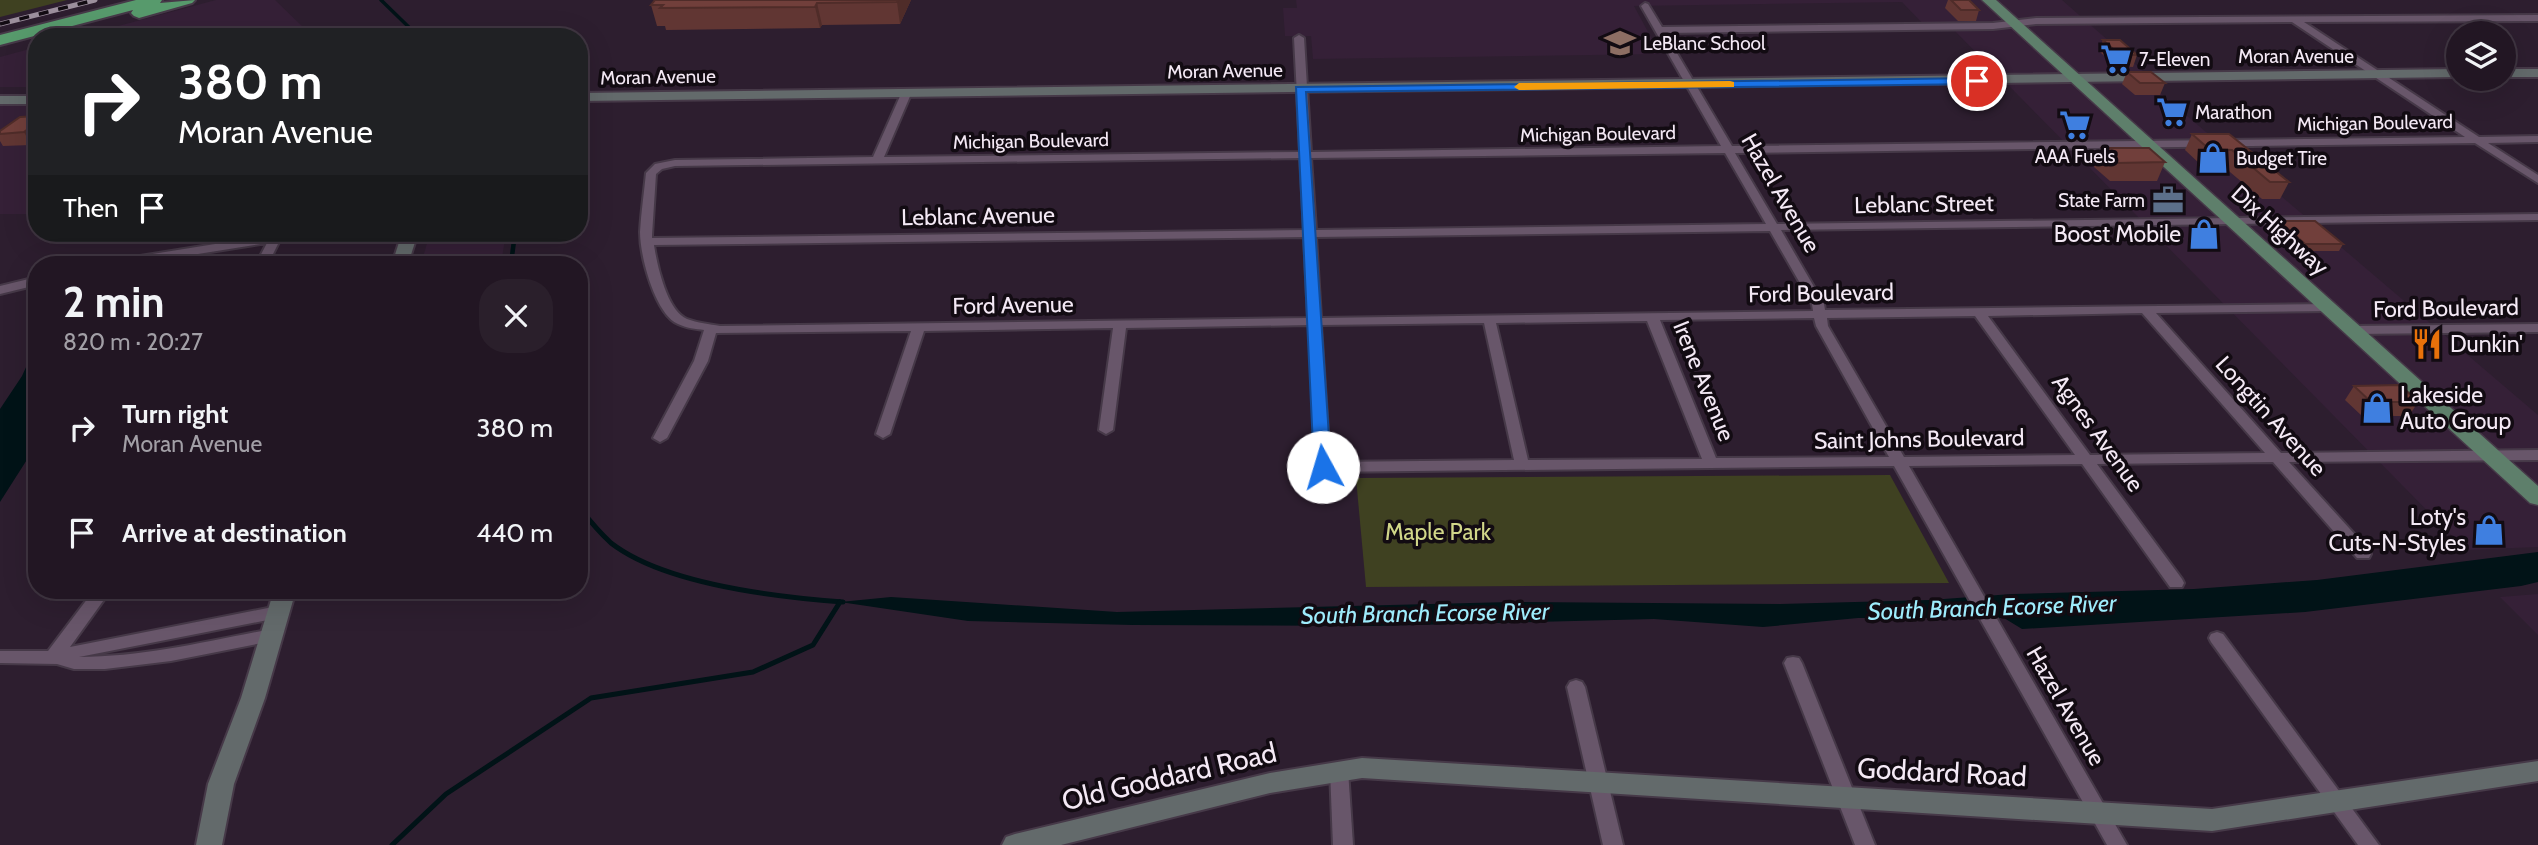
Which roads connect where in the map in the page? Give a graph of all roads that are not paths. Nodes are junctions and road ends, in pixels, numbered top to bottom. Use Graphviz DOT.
graph roads {
  1 [pos="154,0"];
  2 [pos="187,0"];
  3 [pos="1988,0"];
  4 [pos="1645,6"];
  5 [pos="2538,18"];
  6 [pos="2295,20"];
  7 [pos="2014,24"];
  8 [pos="46,28"];
  9 [pos="81,28"];
  10 [pos="1659,30"];
  11 [pos="28,33"];
  12 [pos="1298,38"];
  13 [pos="0,40"];
  14 [pos="28,41"];
  15 [pos="0,49"];
  16 [pos="2516,73"];
  17 [pos="2538,73"];
  18 [pos="2376,74"];
  19 [pos="2446,74"];
  20 [pos="2071,77"];
  21 [pos="1690,85"];
  22 [pos="1300,89"];
  23 [pos="906,94"];
  24 [pos="588,97"];
  25 [pos="0,100"];
  26 [pos="28,100"];
  27 [pos="2538,139"];
  28 [pos="2477,140"];
  29 [pos="2147,144"];
  30 [pos="1727,150"];
  31 [pos="1305,154"];
  32 [pos="877,160"];
  33 [pos="2538,180"];
  34 [pos="2538,217"];
  35 [pos="2233,220"];
  36 [pos="1771,227"];
  37 [pos="1310,232"];
  38 [pos="242,242"];
  39 [pos="647,242"];
  40 [pos="161,256"];
  41 [pos="28,283"];
  42 [pos="0,290"];
  43 [pos="2329,307"];
  44 [pos="2145,309"];
  45 [pos="1979,312"];
  46 [pos="1819,313"];
  47 [pos="1652,317"];
  48 [pos="1489,319"];
  49 [pos="1314,321"];
  50 [pos="1120,324"];
  51 [pos="919,327"];
  52 [pos="2538,328"];
  53 [pos="711,330"];
  54 [pos="2354,330"];
  55 [pos="1106,430"];
  56 [pos="883,434"];
  57 [pos="660,438"];
  58 [pos="2538,455"];
  59 [pos="2493,456"];
  60 [pos="2279,459"];
  61 [pos="2087,460"];
  62 [pos="1898,462"];
  63 [pos="1711,463"];
  64 [pos="1522,465"];
  65 [pos="2538,498"];
  66 [pos="2363,554"];
  67 [pos="2176,583"];
  68 [pos="97,599"];
  69 [pos="278,612"];
  70 [pos="179,632"];
  71 [pos="2217,638"];
  72 [pos="171,655"];
  73 [pos="0,657"];
  74 [pos="54,658"];
  75 [pos="1793,663"];
  76 [pos="1576,687"];
  77 [pos="1339,770"];
  78 [pos="2538,771"];
  79 [pos="1598,783"];
  80 [pos="1847,798"];
  81 [pos="2337,802"];
  82 [pos="2098,812"];
  83 [pos="1049,841"];
  84 [pos="209,845"];
  85 [pos="1014,845"];
  86 [pos="1343,845"];
  87 [pos="1613,845"];
  88 [pos="1864,845"];
  89 [pos="2117,845"];
  90 [pos="2369,845"];
  1 -- 8 [label="highway"];
  2 -- 9 [label="highway"];
  3 -- 7 [label="main road, Dix Highway"];
  4 -- 10 [label="street, Hazel Avenue"];
  5 -- 6 [label="street"];
  6 -- 7 [label="street"];
  6 -- 18 [label="street"];
  7 -- 10 [label="street"];
  7 -- 20 [label="main road, Dix Highway"];
  10 -- 21 [label="street, Hazel Avenue"];
  11 -- 13 [label="highway"];
  12 -- 22 [label="street"];
  14 -- 15 [label="highway"];
  16 -- 17 [label="main road"];
  18 -- 19 [label="main road, Moran Avenue"];
  18 -- 20 [label="main road, Moran Avenue"];
  18 -- 28 [label="street"];
  20 -- 21 [label="main road, Moran Avenue"];
  20 -- 29 [label="main road, Dix Highway"];
  21 -- 22 [label="main road, Moran Avenue"];
  21 -- 30 [label="street, Hazel Avenue"];
  22 -- 23 [label="main road, Moran Avenue"];
  22 -- 31 [label="street"];
  23 -- 24 [label="main road, Moran Avenue"];
  23 -- 32 [label="street"];
  25 -- 26 [label="main road"];
  27 -- 28 [label="street, Michigan Boulevard"];
  28 -- 29 [label="street, Michigan Boulevard"];
  28 -- 33 [label="street"];
  29 -- 30 [label="street, Michigan Boulevard"];
  29 -- 35 [label="main road, Dix Highway"];
  30 -- 31 [label="street, Michigan Boulevard"];
  30 -- 36 [label="street, Hazel Avenue"];
  31 -- 32 [label="street, Michigan Boulevard"];
  31 -- 37 [label="street"];
  32 -- 39 [label="street, Michigan Boulevard"];
  34 -- 35 [label="street, Leblanc Street"];
  35 -- 36 [label="street, Leblanc Street"];
  35 -- 43 [label="main road, Dix Highway"];
  36 -- 37 [label="street, Leblanc Street"];
  36 -- 46 [label="street, Hazel Avenue"];
  37 -- 39 [label="street, Leblanc Avenue"];
  37 -- 49 [label="street"];
  38 -- 40 [label="street"];
  39 -- 53 [label="street"];
  41 -- 42 [label="street"];
  43 -- 44 [label="street, Ford Boulevard"];
  43 -- 54 [label="main road, Dix Highway"];
  44 -- 45 [label="street, Ford Boulevard"];
  44 -- 60 [label="street, Longtin Avenue"];
  45 -- 46 [label="street, Ford Boulevard"];
  45 -- 61 [label="street, Agnes Avenue"];
  46 -- 47 [label="street, Ford Boulevard"];
  46 -- 62 [label="street, Hazel Avenue"];
  47 -- 48 [label="street, Ford Boulevard"];
  47 -- 63 [label="street, Irene Avenue"];
  48 -- 49 [label="street, Ford Boulevard"];
  48 -- 64 [label="street"];
  49 -- 50 [label="street, Ford Avenue"];
  49 -- 64 [label="street, Saint Johns Boulevard"];
  50 -- 51 [label="street, Ford Avenue"];
  50 -- 55 [label="street"];
  51 -- 53 [label="street, Ford Avenue"];
  51 -- 56 [label="street"];
  52 -- 54 [label="street, Ford Boulevard"];
  53 -- 57 [label="street"];
  54 -- 59 [label="main road, Dix Highway"];
  58 -- 59 [label="street, Saint Johns Boulevard"];
  59 -- 60 [label="street, Saint Johns Boulevard"];
  59 -- 65 [label="main road, Dix Highway"];
  60 -- 61 [label="street, Saint Johns Boulevard"];
  60 -- 66 [label="street, Longtin Avenue"];
  61 -- 62 [label="street, Saint Johns Boulevard"];
  61 -- 67 [label="street, Agnes Avenue"];
  62 -- 63 [label="street, Saint Johns Boulevard"];
  62 -- 82 [label="street, Hazel Avenue"];
  63 -- 64 [label="street, Saint Johns Boulevard"];
  68 -- 74 [label="street"];
  69 -- 70 [label="street"];
  69 -- 72 [label="street"];
  69 -- 84 [label="main road"];
  70 -- 72 [label="street"];
  70 -- 74 [label="street"];
  71 -- 81 [label="street"];
  72 -- 74 [label="street"];
  73 -- 74 [label="street"];
  75 -- 80 [label="street"];
  76 -- 79 [label="street"];
  77 -- 79 [label="main road, Goddard Road"];
  77 -- 83 [label="main road, Old Goddard Road"];
  77 -- 86 [label="street"];
  78 -- 81 [label="main road, Goddard Road"];
  79 -- 80 [label="main road, Goddard Road"];
  79 -- 87 [label="street"];
  80 -- 82 [label="main road, Goddard Road"];
  80 -- 88 [label="street"];
  81 -- 82 [label="main road, Goddard Road"];
  81 -- 90 [label="street"];
  82 -- 89 [label="street, Hazel Avenue"];
  83 -- 85 [label="main road, Old Goddard Road"];
}
